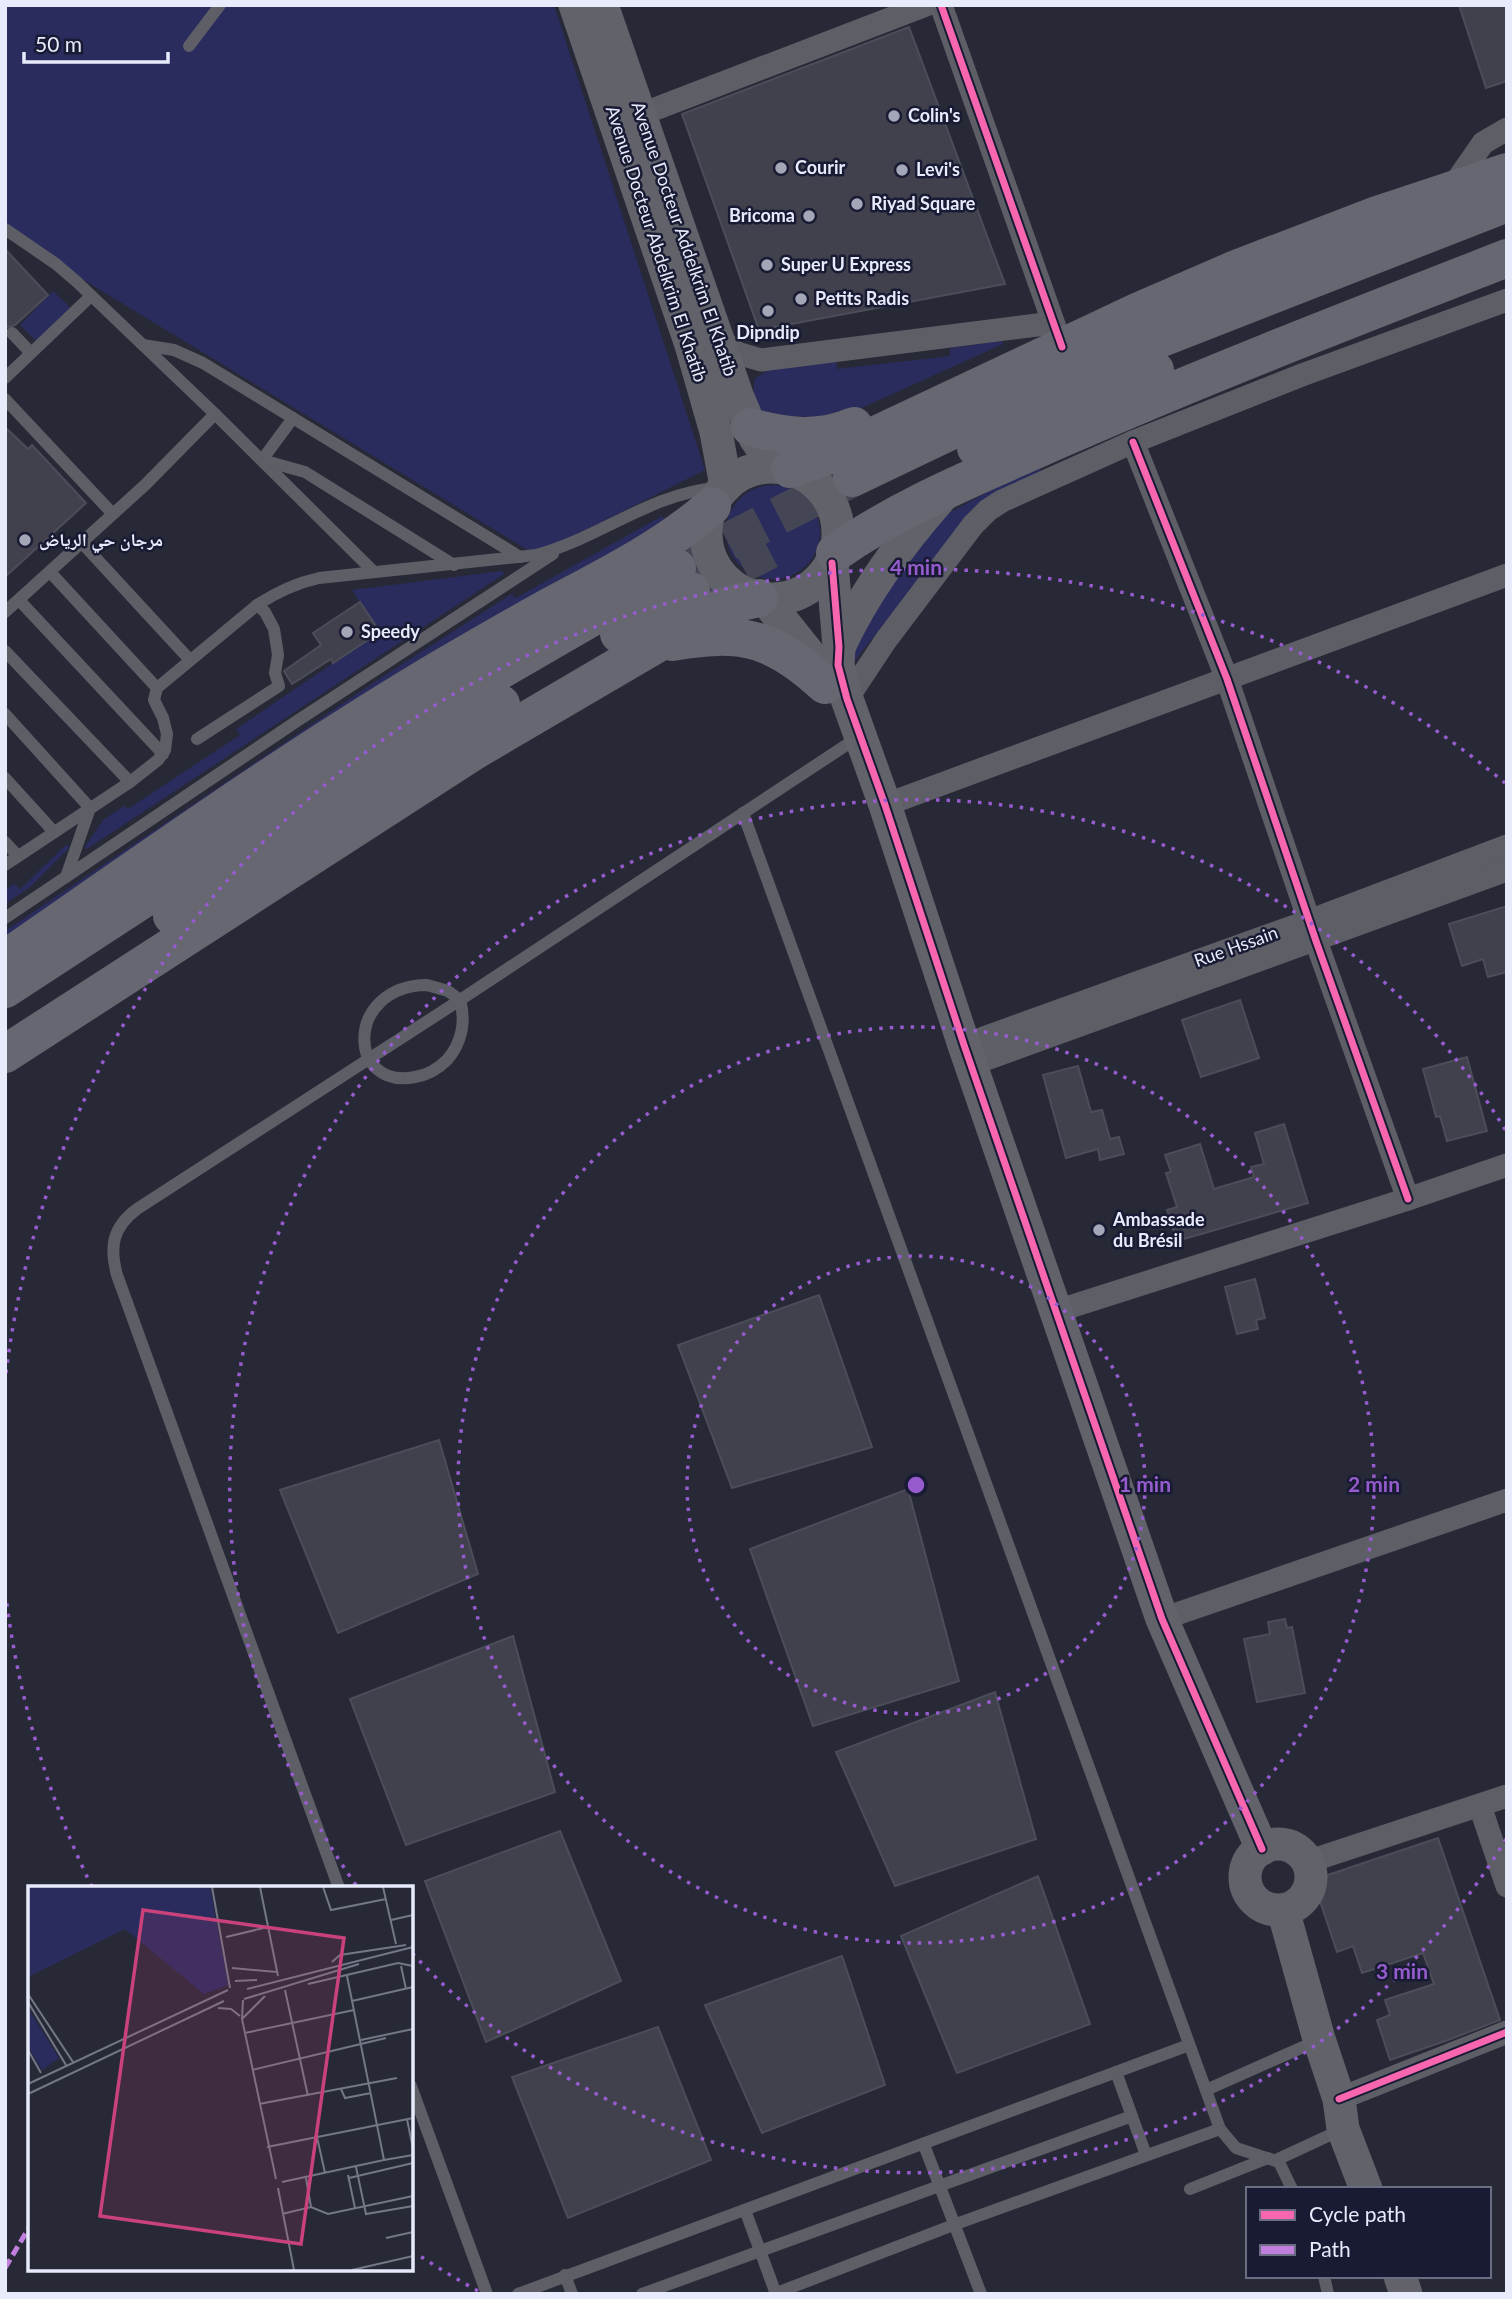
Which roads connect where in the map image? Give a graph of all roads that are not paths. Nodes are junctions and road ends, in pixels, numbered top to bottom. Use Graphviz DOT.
graph roads {
  1 [pos="220,5"];
  2 [pos="575,5"];
  3 [pos="603,5"];
  4 [pos="926,5"];
  5 [pos="941,5"];
  6 [pos="189,46"];
  7 [pos="642,114"];
  8 [pos="1507,129"];
  9 [pos="1507,172"];
  10 [pos="1450,190"];
  11 [pos="1507,203"];
  12 [pos="5,229"];
  13 [pos="1507,231"];
  14 [pos="1507,258"];
  15 [pos="91,296"];
  16 [pos="1507,300"];
  17 [pos="12,333"];
  18 [pos="1057,335"];
  19 [pos="717,337"];
  20 [pos="143,345"];
  21 [pos="29,355"];
  22 [pos="761,359"];
  23 [pos="5,378"];
  24 [pos="5,399"];
  25 [pos="946,402"];
  26 [pos="744,411"];
  27 [pos="215,414"];
  28 [pos="293,418"];
  29 [pos="1133,442"];
  30 [pos="1078,449"];
  31 [pos="262,460"];
  32 [pos="782,468"];
  33 [pos="949,489"];
  34 [pos="721,493"];
  35 [pos="113,514"];
  36 [pos="82,543"];
  37 [pos="565,546"];
  38 [pos="520,558"];
  39 [pos="834,558"];
  40 [pos="454,565"];
  41 [pos="373,571"];
  42 [pos="50,572"];
  43 [pos="1507,575"];
  44 [pos="762,598"];
  45 [pos="19,600"];
  46 [pos="257,605"];
  47 [pos="5,612"];
  48 [pos="653,645"];
  49 [pos="839,647"];
  50 [pos="5,651"];
  51 [pos="190,660"];
  52 [pos="1227,679"];
  53 [pos="157,688"];
  54 [pos="836,692"];
  55 [pos="5,714"];
  56 [pos="860,736"];
  57 [pos="197,739"];
  58 [pos="163,754"];
  59 [pos="5,778"];
  60 [pos="130,782"];
  61 [pos="885,805"];
  62 [pos="90,808"];
  63 [pos="743,813"];
  64 [pos="54,832"];
  65 [pos="5,842"];
  66 [pos="1507,846"];
  67 [pos="19,856"];
  68 [pos="5,865"];
  69 [pos="1507,870"];
  70 [pos="66,877"];
  71 [pos="5,918"];
  72 [pos="1312,931"];
  73 [pos="5,959"];
  74 [pos="5,989"];
  75 [pos="460,1000"];
  76 [pos="5,1029"];
  77 [pos="5,1054"];
  78 [pos="967,1055"];
  79 [pos="369,1059"];
  80 [pos="1507,1165"];
  81 [pos="1408,1199"];
  82 [pos="1057,1311"];
  83 [pos="1507,1500"];
  84 [pos="1162,1619"];
  85 [pos="1507,1796"];
  86 [pos="1480,1806"];
  87 [pos="1262,1849"];
  88 [pos="1307,1862"];
  89 [pos="338,1886"];
  90 [pos="1507,1886"];
  91 [pos="1283,1910"];
  92 [pos="1507,2032"];
  93 [pos="1319,2039"];
  94 [pos="1189,2045"];
  95 [pos="1116,2072"];
  96 [pos="1206,2090"];
  97 [pos="413,2091"];
  98 [pos="1341,2114"];
  99 [pos="1132,2116"];
  100 [pos="1220,2130"];
  101 [pos="924,2145"];
  102 [pos="1146,2155"];
  103 [pos="1272,2159"];
  104 [pos="940,2185"];
  105 [pos="1291,2187"];
  106 [pos="1365,2187"];
  107 [pos="1190,2189"];
  108 [pos="745,2210"];
  109 [pos="956,2224"];
  110 [pos="760,2251"];
  111 [pos="565,2275"];
  112 [pos="487,2294"];
  113 [pos="518,2294"];
  114 [pos="572,2294"];
  115 [pos="642,2294"];
  116 [pos="775,2294"];
  117 [pos="981,2294"];
  1 -- 6 [label="lane"];
  2 -- 34 [label="street, Avenue Docteur Abdelkrim El Khatib"];
  3 -- 7 [label="street, Avenue Docteur Addelkrim El Khatib"];
  4 -- 7 [label="street"];
  5 -- 18 [label="street"];
  7 -- 19 [label="street, Avenue Docteur Addelkrim El Khatib"];
  8 -- 10 [label="street"];
  9 -- 10 [label="highway"];
  10 -- 18 [label="highway"];
  11 -- 13 [label="highway"];
  12 -- 15 [label="lane"];
  14 -- 30 [label="highway"];
  15 -- 20 [label="lane"];
  15 -- 21 [label="lane"];
  16 -- 29 [label="street"];
  17 -- 21 [label="lane"];
  18 -- 22 [label="street"];
  18 -- 25 [label="highway"];
  19 -- 22 [label="street"];
  19 -- 26 [label="street, Avenue Docteur Addelkrim El Khatib"];
  20 -- 27 [label="lane"];
  20 -- 28 [label="lane"];
  21 -- 23 [label="lane"];
  22 -- 26 [label="street"];
  24 -- 35 [label="lane"];
  25 -- 26 [label="highway"];
  25 -- 32 [label="highway"];
  26 -- 32 [label="street, Avenue Docteur Addelkrim El Khatib"];
  27 -- 31 [label="lane"];
  27 -- 35 [label="lane"];
  28 -- 31 [label="lane"];
  28 -- 38 [label="lane"];
  29 -- 30 [label="street"];
  29 -- 52 [label="street"];
  30 -- 33 [label="highway"];
  30 -- 54 [label="street"];
  31 -- 40 [label="lane"];
  31 -- 41 [label="lane"];
  32 -- 34 [label="street"];
  32 -- 39 [label="street"];
  33 -- 39 [label="highway"];
  33 -- 49 [label="street"];
  34 -- 37 [label="lane"];
  34 -- 44 [label="street"];
  34 -- 73 [label="highway"];
  35 -- 36 [label="lane"];
  36 -- 42 [label="lane"];
  36 -- 51 [label="lane"];
  37 -- 38 [label="lane"];
  37 -- 70 [label="lane"];
  38 -- 40 [label="lane"];
  39 -- 44 [label="street"];
  39 -- 49 [label="street"];
  40 -- 41 [label="lane"];
  41 -- 46 [label="lane"];
  42 -- 45 [label="lane"];
  42 -- 53 [label="lane"];
  43 -- 52 [label="street"];
  44 -- 48 [label="highway"];
  44 -- 54 [label="street"];
  45 -- 47 [label="lane"];
  45 -- 58 [label="lane"];
  46 -- 51 [label="lane"];
  46 -- 57 [label="lane"];
  48 -- 54 [label="highway"];
  48 -- 77 [label="highway"];
  49 -- 54 [label="street"];
  50 -- 60 [label="lane"];
  51 -- 53 [label="lane"];
  52 -- 61 [label="street"];
  52 -- 72 [label="street"];
  53 -- 58 [label="lane"];
  54 -- 56 [label="street"];
  55 -- 62 [label="lane"];
  56 -- 61 [label="street"];
  56 -- 63 [label="lane"];
  58 -- 60 [label="lane"];
  59 -- 64 [label="lane"];
  60 -- 62 [label="lane"];
  61 -- 78 [label="street"];
  62 -- 64 [label="lane"];
  62 -- 70 [label="lane"];
  63 -- 75 [label="lane"];
  63 -- 94 [label="lane"];
  64 -- 67 [label="lane"];
  65 -- 67 [label="lane"];
  66 -- 72 [label="street, Rue Hssain"];
  67 -- 68 [label="lane"];
  69 -- 72 [label="street, Rue Hssain"];
  70 -- 71 [label="lane"];
  72 -- 78 [label="street, Rue Hssain"];
  72 -- 81 [label="street"];
  74 -- 76 [label="highway"];
  75 -- 79 [label="lane"];
  75 -- 79 [label="lane"];
  75 -- 79 [label="lane"];
  78 -- 82 [label="street"];
  79 -- 89 [label="lane"];
  80 -- 81 [label="street"];
  81 -- 82 [label="street"];
  82 -- 84 [label="street"];
  83 -- 84 [label="street"];
  84 -- 87 [label="street"];
  85 -- 86 [label="street"];
  86 -- 88 [label="street"];
  86 -- 90 [label="street"];
  87 -- 88 [label="street"];
  87 -- 91 [label="street"];
  88 -- 91 [label="street"];
  91 -- 93 [label="street"];
  92 -- 98 [label="street"];
  93 -- 96 [label="lane"];
  93 -- 98 [label="street"];
  94 -- 95 [label="lane"];
  94 -- 96 [label="lane"];
  95 -- 99 [label="lane"];
  95 -- 101 [label="lane"];
  96 -- 100 [label="lane"];
  97 -- 112 [label="lane"];
  98 -- 103 [label="lane"];
  98 -- 106 [label="street"];
  99 -- 102 [label="lane"];
  99 -- 104 [label="lane"];
  100 -- 102 [label="lane"];
  100 -- 103 [label="lane"];
  101 -- 104 [label="lane"];
  101 -- 108 [label="lane"];
  102 -- 109 [label="lane"];
  103 -- 105 [label="lane"];
  103 -- 107 [label="lane"];
  104 -- 109 [label="lane"];
  104 -- 110 [label="lane"];
  108 -- 110 [label="lane"];
  108 -- 111 [label="lane"];
  109 -- 116 [label="lane"];
  109 -- 117 [label="lane"];
  110 -- 115 [label="lane"];
  110 -- 116 [label="lane"];
  111 -- 113 [label="lane"];
  111 -- 114 [label="lane"];
}
